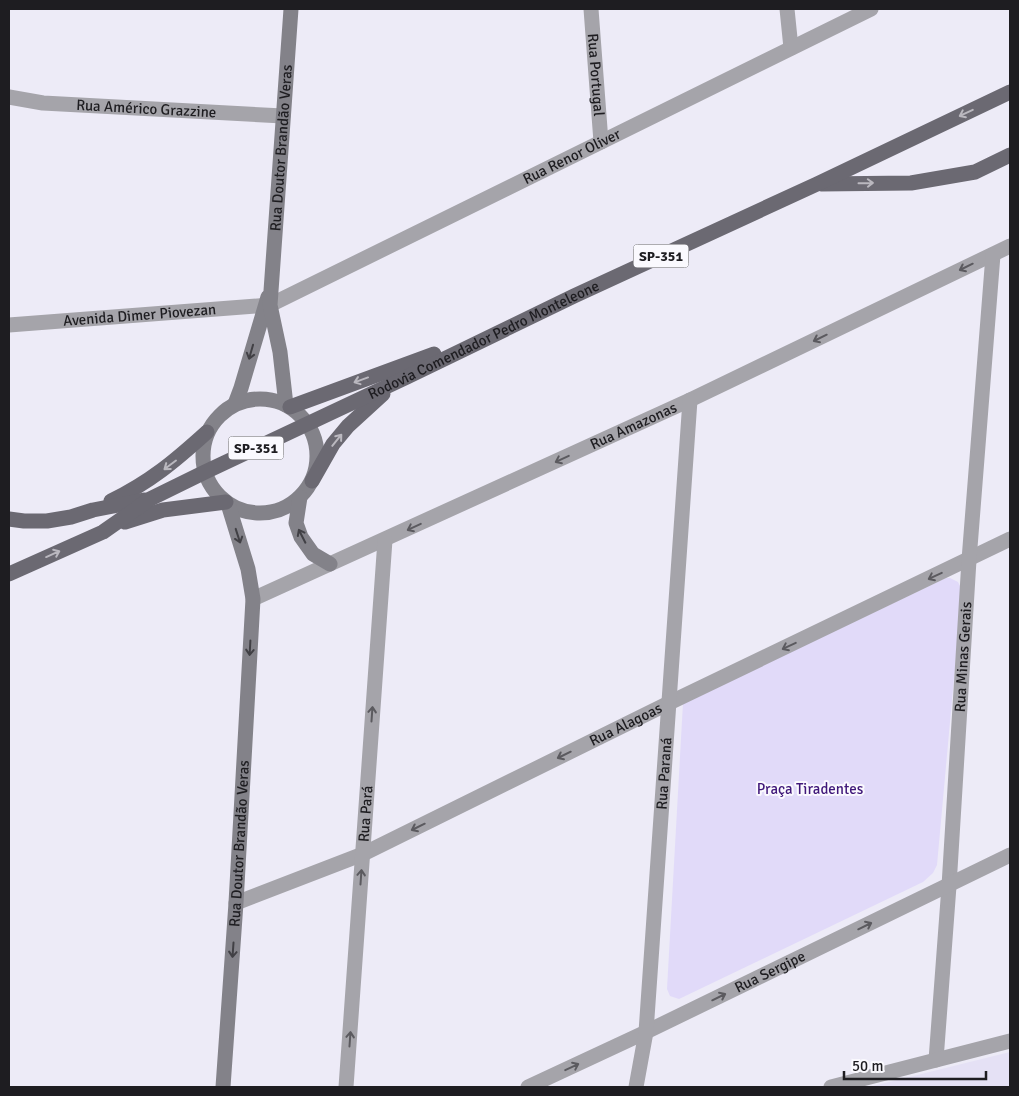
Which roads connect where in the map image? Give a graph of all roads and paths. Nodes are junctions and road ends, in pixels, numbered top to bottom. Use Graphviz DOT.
graph roads {
  1 [pos="291,9"];
  2 [pos="591,9"];
  3 [pos="787,9"];
  4 [pos="871,9"];
  5 [pos="791,48"];
  6 [pos="1010,92"];
  7 [pos="9,97"];
  8 [pos="283,116"];
  9 [pos="601,142"];
  10 [pos="1010,155"];
  11 [pos="817,184"];
  12 [pos="1010,246"];
  13 [pos="993,254"];
  14 [pos="268,305"];
  15 [pos="9,325"];
  16 [pos="506,328"];
  17 [pos="407,377"];
  18 [pos="690,400"];
  19 [pos="234,404"];
  20 [pos="288,406"];
  21 [pos="308,424"];
  22 [pos="207,432"];
  23 [pos="204,472"];
  24 [pos="312,481"];
  25 [pos="300,497"];
  26 [pos="150,499"];
  27 [pos="227,503"];
  28 [pos="93,510"];
  29 [pos="9,519"];
  30 [pos="104,532"];
  31 [pos="1010,539"];
  32 [pos="384,540"];
  33 [pos="969,560"];
  34 [pos="330,564"];
  35 [pos="9,574"];
  36 [pos="253,599"];
  37 [pos="669,703"];
  38 [pos="363,854"];
  39 [pos="1010,855"];
  40 [pos="949,886"];
  41 [pos="236,903"];
  42 [pos="646,1032"];
  43 [pos="1010,1041"];
  44 [pos="936,1060"];
  45 [pos="224,1087"];
  46 [pos="346,1087"];
  47 [pos="528,1087"];
  48 [pos="636,1087"];
  49 [pos="830,1087"];
  1 -- 8 [label="street, Rua Doutor Brandão Veras"];
  2 -- 9 [label="street, Rua Portugal"];
  3 -- 5 [label="street"];
  4 -- 5 [label="street, Rua Renor Oliver"];
  5 -- 9 [label="street, Rua Renor Oliver"];
  6 -- 11 [label="main road, Rodovia Comendador Pedro Monteleone / SP-351, one-way"];
  7 -- 8 [label="street, Rua Américo Grazzine"];
  8 -- 14 [label="street, Rua Doutor Brandão Veras"];
  9 -- 14 [label="street, Rua Renor Oliver"];
  11 -- 10 [label="main road, Rodovia Comendador Pedro Monteleone / SP-351, one-way"];
  11 -- 16 [label="main road, Rodovia Comendador Pedro Monteleone / SP-351"];
  12 -- 13 [label="street, Rua Amazonas"];
  13 -- 18 [label="street, Rua Amazonas, one-way"];
  13 -- 33 [label="street, Rua Minas Gerais"];
  14 -- 15 [label="street, Avenida Dimer Piovezan"];
  14 -- 19 [label="street, Rua Doutor Brandão Veras, one-way"];
  14 -- 20 [label="street"];
  16 -- 17 [label="main road, Rodovia Comendador Pedro Monteleone / SP-351"];
  16 -- 20 [label="main road, one-way"];
  17 -- 21 [label="main road, Rodovia Comendador Pedro Monteleone / SP-351"];
  24 -- 17 [label="main road, one-way"];
  18 -- 32 [label="street, Rua Amazonas, one-way"];
  18 -- 37 [label="street, Rua Paraná"];
  19 -- 20 [label="street"];
  19 -- 22 [label="street"];
  20 -- 21 [label="street"];
  21 -- 23 [label="main road, Rodovia Comendador Pedro Monteleone / SP-351"];
  21 -- 24 [label="street"];
  22 -- 23 [label="street"];
  22 -- 28 [label="main road, one-way"];
  23 -- 26 [label="main road, Rodovia Comendador Pedro Monteleone / SP-351"];
  23 -- 27 [label="street"];
  24 -- 25 [label="street"];
  25 -- 27 [label="street"];
  34 -- 25 [label="street, one-way"];
  26 -- 28 [label="main road, Rodovia Comendador Pedro Monteleone / SP-351"];
  26 -- 30 [label="main road, Rodovia Comendador Pedro Monteleone / SP-351"];
  27 -- 30 [label="main road"];
  27 -- 36 [label="street, Rua Doutor Brandão Veras, one-way"];
  28 -- 29 [label="main road, Rodovia Comendador Pedro Monteleone / SP-351"];
  35 -- 30 [label="main road, Rodovia Comendador Pedro Monteleone / SP-351, one-way"];
  31 -- 33 [label="street, Rua Alagoas"];
  32 -- 34 [label="street, Rua Amazonas"];
  38 -- 32 [label="street, Rua Pará, one-way"];
  33 -- 37 [label="street, Rua Alagoas, one-way"];
  33 -- 40 [label="street, Rua Minas Gerais"];
  34 -- 36 [label="street, Rua Amazonas"];
  36 -- 41 [label="street, Rua Doutor Brandão Veras, one-way"];
  37 -- 38 [label="street, Rua Alagoas, one-way"];
  37 -- 42 [label="street, Rua Paraná"];
  38 -- 41 [label="street, Rua Alagoas"];
  46 -- 38 [label="street, Rua Pará, one-way"];
  39 -- 40 [label="street, Rua Sergipe"];
  42 -- 40 [label="street, Rua Sergipe, one-way"];
  40 -- 44 [label="street, Rua Minas Gerais"];
  41 -- 45 [label="street, Rua Doutor Brandão Veras, one-way"];
  47 -- 42 [label="street, Rua Sergipe, one-way"];
  42 -- 48 [label="street, Rua Paraná"];
  43 -- 44 [label="street"];
  44 -- 49 [label="street"];
}
